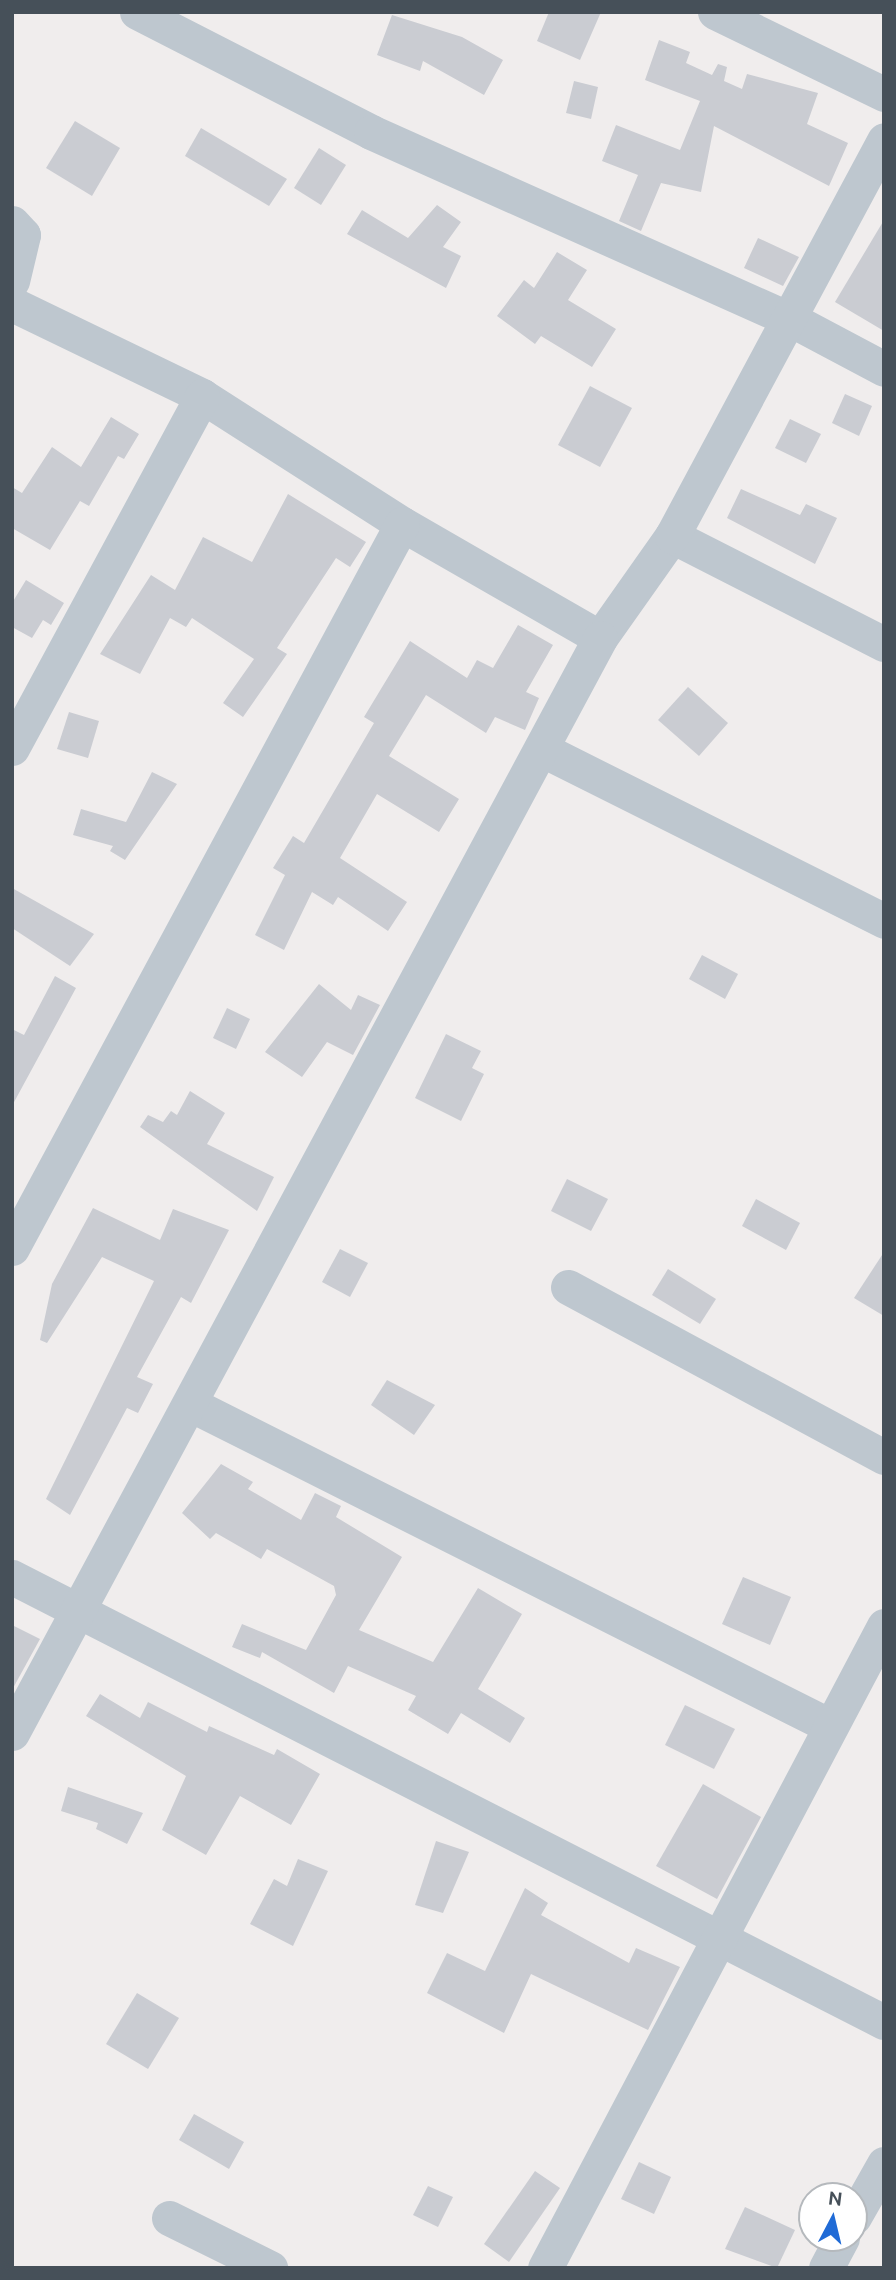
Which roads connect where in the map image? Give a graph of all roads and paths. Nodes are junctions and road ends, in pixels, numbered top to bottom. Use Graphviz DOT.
graph roads {
  1 [pos="137,12"];
  2 [pos="715,12"];
  3 [pos="884,94"];
  4 [pos="884,140"];
  5 [pos="12,223"];
  6 [pos="12,281"];
  7 [pos="12,304"];
  8 [pos="792,320"];
  9 [pos="884,369"];
  10 [pos="202,396"];
  11 [pos="402,524"];
  12 [pos="672,536"];
  13 [pos="600,638"];
  14 [pos="884,644"];
  15 [pos="12,748"];
  16 [pos="541,749"];
  17 [pos="884,920"];
  18 [pos="12,1248"];
  19 [pos="568,1287"];
  20 [pos="191,1405"];
  21 [pos="884,1457"];
  22 [pos="12,1577"];
  23 [pos="81,1613"];
  24 [pos="884,1626"];
  25 [pos="830,1727"];
  26 [pos="12,1732"];
  27 [pos="717,1937"];
  28 [pos="884,2022"];
  29 [pos="884,2164"];
  30 [pos="868,2192"];
  31 [pos="169,2218"];
  32 [pos="834,2252"];
  33 [pos="270,2268"];
  34 [pos="545,2268"];
  35 [pos="825,2268"];
  1 -- 8 [label="street"];
  2 -- 3 [label="street"];
  4 -- 8 [label="street"];
  5 -- 6 [label="street"];
  7 -- 10 [label="street"];
  8 -- 9 [label="street"];
  8 -- 12 [label="street"];
  10 -- 11 [label="street"];
  10 -- 15 [label="street"];
  11 -- 13 [label="street"];
  11 -- 18 [label="street"];
  12 -- 13 [label="street"];
  12 -- 14 [label="street"];
  13 -- 16 [label="street"];
  16 -- 17 [label="street"];
  16 -- 20 [label="street"];
  19 -- 21 [label="street"];
  20 -- 23 [label="street"];
  20 -- 25 [label="street"];
  22 -- 23 [label="street"];
  23 -- 26 [label="street"];
  23 -- 27 [label="street"];
  24 -- 25 [label="street"];
  25 -- 27 [label="street"];
  27 -- 28 [label="street"];
  27 -- 34 [label="street"];
  29 -- 30 [label="street"];
  31 -- 33 [label="street"];
  32 -- 35 [label="street"];
}
